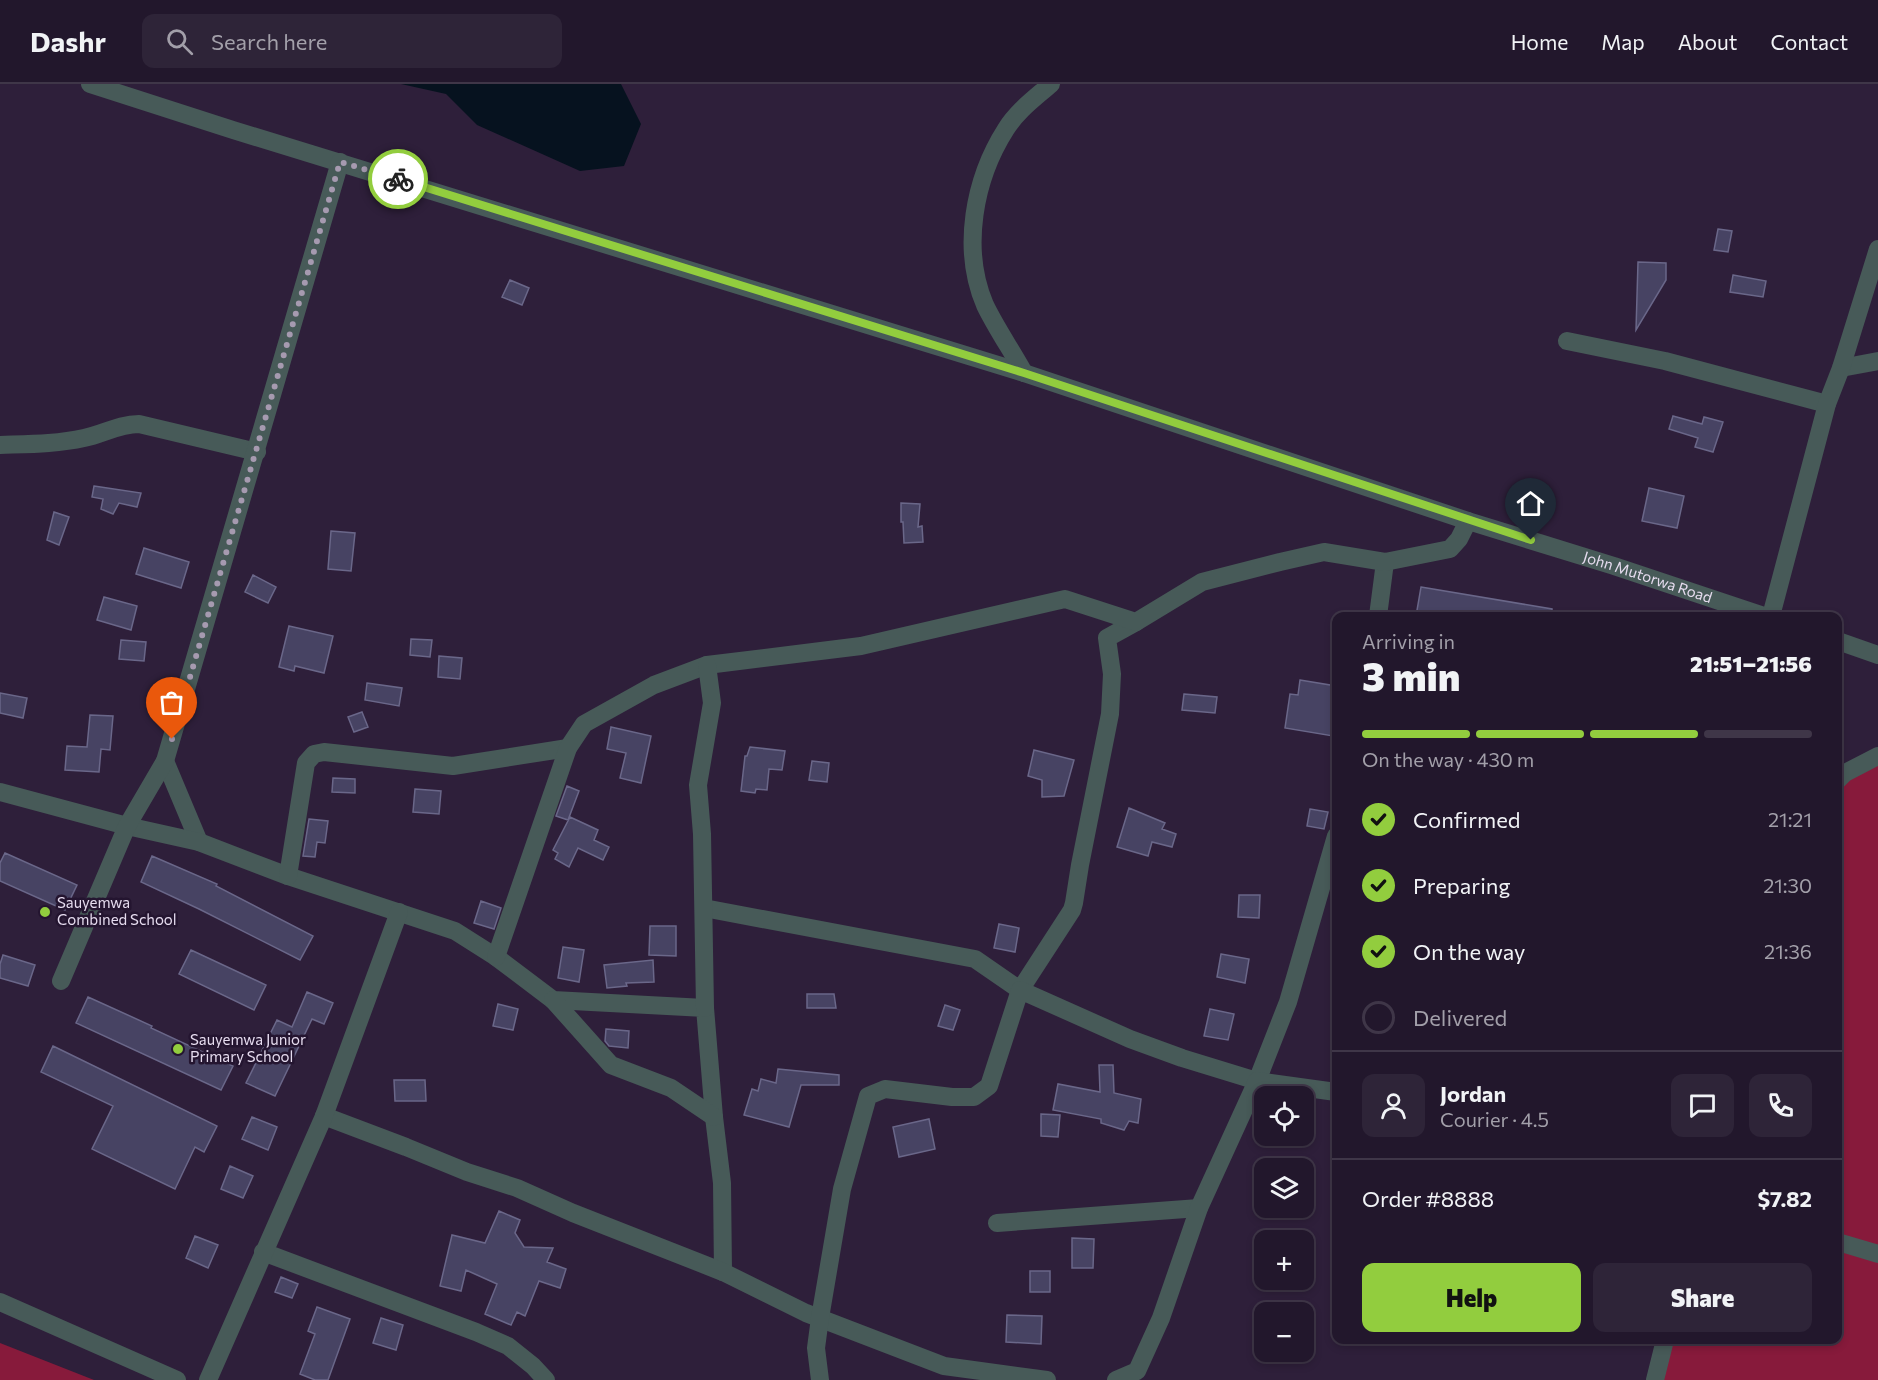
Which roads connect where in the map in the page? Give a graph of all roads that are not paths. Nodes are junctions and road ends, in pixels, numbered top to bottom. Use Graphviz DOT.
graph roads {
  1 [pos="90,84"];
  2 [pos="1051,84"];
  3 [pos="340,162"];
  4 [pos="1878,249"];
  5 [pos="1567,341"];
  6 [pos="1878,361"];
  7 [pos="1841,368"];
  8 [pos="1024,373"];
  9 [pos="1827,404"];
  10 [pos="0,445"];
  11 [pos="256,452"];
  12 [pos="1468,521"];
  13 [pos="1385,562"];
  14 [pos="1379,612"];
  15 [pos="1752,612"];
  16 [pos="1773,612"];
  17 [pos="1136,622"];
  18 [pos="1842,642"];
  19 [pos="1878,655"];
  20 [pos="707,665"];
  21 [pos="568,748"];
  22 [pos="1878,756"];
  23 [pos="165,761"];
  24 [pos="1842,776"];
  25 [pos="0,792"];
  26 [pos="127,826"];
  27 [pos="199,842"];
  28 [pos="1332,850"];
  29 [pos="288,876"];
  30 [pos="704,908"];
  31 [pos="399,912"];
  32 [pos="496,957"];
  33 [pos="61,981"];
  34 [pos="1020,990"];
  35 [pos="553,1000"];
  36 [pos="705,1008"];
  37 [pos="1257,1081"];
  38 [pos="1332,1091"];
  39 [pos="324,1116"];
  40 [pos="714,1117"];
  41 [pos="1198,1208"];
  42 [pos="997,1223"];
  43 [pos="1842,1243"];
  44 [pos="263,1252"];
  45 [pos="1878,1254"];
  46 [pos="723,1272"];
  47 [pos="0,1302"];
  48 [pos="820,1318"];
  49 [pos="1664,1344"];
  50 [pos="1136,1375"];
  51 [pos="177,1380"];
  52 [pos="208,1380"];
  53 [pos="546,1380"];
  54 [pos="820,1380"];
  55 [pos="1047,1380"];
  56 [pos="1116,1380"];
  57 [pos="1655,1380"];
  1 -- 3 [label="street, John Mutorwa Road"];
  2 -- 8 [label="street"];
  3 -- 8 [label="street, John Mutorwa Road"];
  3 -- 11 [label="street"];
  4 -- 7 [label="street"];
  5 -- 9 [label="street"];
  6 -- 7 [label="street"];
  7 -- 9 [label="street"];
  8 -- 12 [label="street, John Mutorwa Road"];
  9 -- 16 [label="street"];
  10 -- 11 [label="street"];
  11 -- 23 [label="street"];
  12 -- 13 [label="street"];
  12 -- 15 [label="street, John Mutorwa Road"];
  13 -- 14 [label="street"];
  13 -- 17 [label="street"];
  17 -- 20 [label="street"];
  17 -- 34 [label="street"];
  18 -- 19 [label="street"];
  20 -- 21 [label="street"];
  20 -- 30 [label="street"];
  21 -- 29 [label="street"];
  21 -- 32 [label="street"];
  22 -- 24 [label="street"];
  23 -- 26 [label="street"];
  23 -- 27 [label="street"];
  25 -- 26 [label="street"];
  26 -- 27 [label="street"];
  26 -- 33 [label="street"];
  27 -- 29 [label="street"];
  28 -- 37 [label="street"];
  29 -- 31 [label="street"];
  30 -- 34 [label="street"];
  30 -- 36 [label="street"];
  31 -- 32 [label="street"];
  31 -- 39 [label="street"];
  32 -- 35 [label="street"];
  34 -- 37 [label="street"];
  34 -- 48 [label="street"];
  35 -- 36 [label="street"];
  35 -- 40 [label="street"];
  36 -- 40 [label="street"];
  37 -- 38 [label="street"];
  37 -- 41 [label="street"];
  39 -- 44 [label="street"];
  39 -- 46 [label="street"];
  40 -- 46 [label="street"];
  41 -- 42 [label="street"];
  41 -- 50 [label="street"];
  43 -- 45 [label="street"];
  44 -- 52 [label="street"];
  44 -- 53 [label="street"];
  46 -- 48 [label="street"];
  47 -- 51 [label="street"];
  48 -- 54 [label="street"];
  48 -- 55 [label="street"];
  49 -- 57 [label="street"];
  50 -- 56 [label="street"];
}
